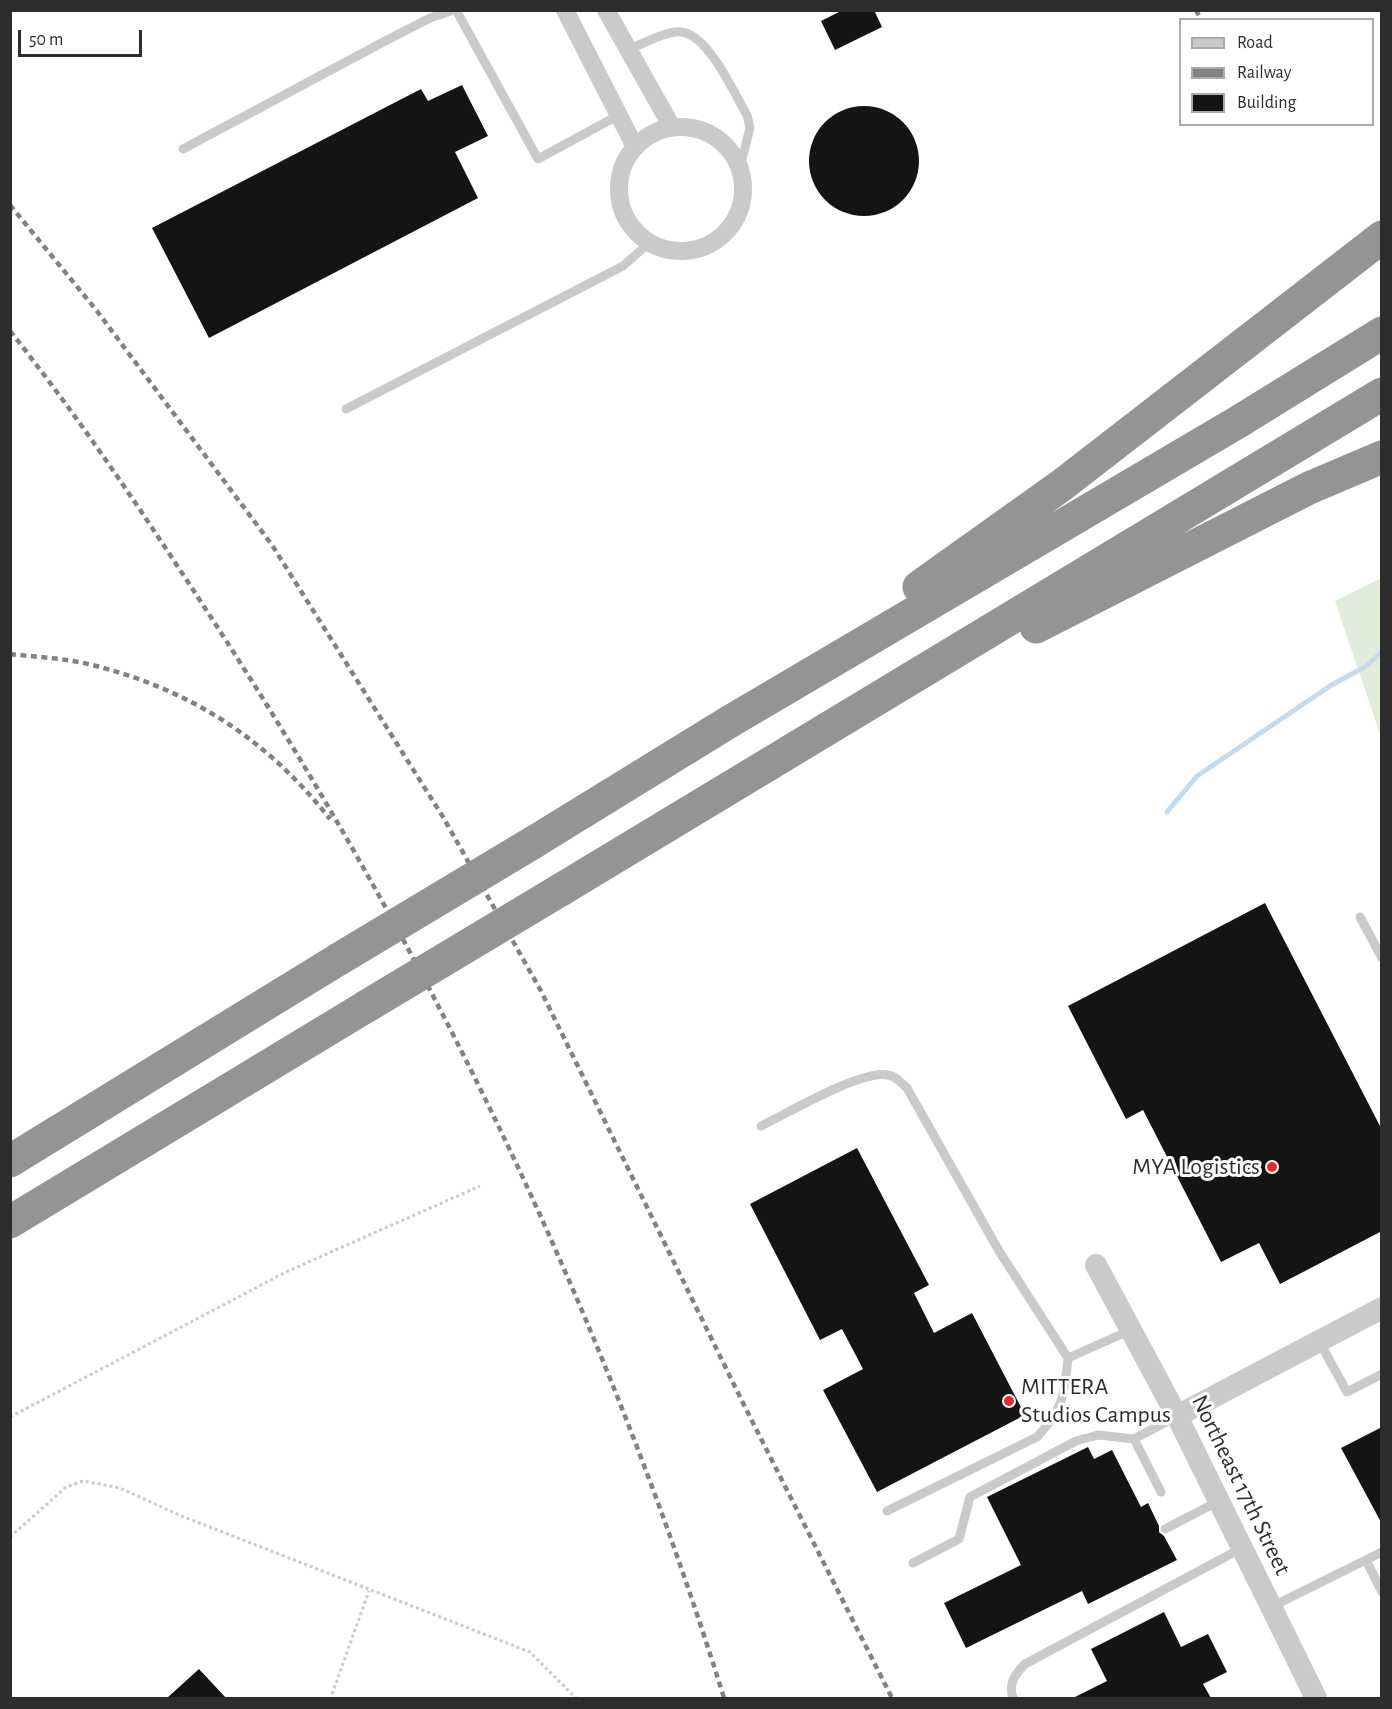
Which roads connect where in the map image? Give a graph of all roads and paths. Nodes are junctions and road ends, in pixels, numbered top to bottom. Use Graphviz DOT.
graph roads {
  1 [pos="455,10"];
  2 [pos="565,10"];
  3 [pos="606,10"];
  4 [pos="627,50"];
  5 [pos="619,115"];
  6 [pos="672,127"];
  7 [pos="635,147"];
  8 [pos="183,149"];
  9 [pos="740,167"];
  10 [pos="1382,237"];
  11 [pos="649,243"];
  12 [pos="1374,338"];
  13 [pos="1382,394"];
  14 [pos="346,409"];
  15 [pos="1382,457"];
  16 [pos="729,722"];
  17 [pos="631,848"];
  18 [pos="1360,916"];
  19 [pos="1382,958"];
  20 [pos="240,1020"];
  21 [pos="761,1126"];
  22 [pos="10,1147"];
  23 [pos="10,1161"];
  24 [pos="480,1186"];
  25 [pos="10,1222"];
  26 [pos="1096,1265"];
  27 [pos="1382,1308"];
  28 [pos="1131,1330"];
  29 [pos="1319,1341"];
  30 [pos="1068,1359"];
  31 [pos="1382,1374"];
  32 [pos="1177,1416"];
  33 [pos="10,1417"];
  34 [pos="1134,1439"];
  35 [pos="1161,1492"];
  36 [pos="1219,1501"];
  37 [pos="887,1511"];
  38 [pos="1165,1529"];
  39 [pos="10,1537"];
  40 [pos="1242,1548"];
  41 [pos="1382,1552"];
  42 [pos="1365,1560"];
  43 [pos="913,1563"];
  44 [pos="369,1591"];
  45 [pos="1382,1592"];
  46 [pos="1271,1607"];
  47 [pos="332,1694"];
  48 [pos="576,1698"];
  49 [pos="1013,1698"];
  50 [pos="1316,1698"];
  1 -- 5 [label="lane"];
  1 -- 8 [label="lane"];
  2 -- 5 [label="street"];
  3 -- 4 [label="street"];
  4 -- 6 [label="street"];
  4 -- 9 [label="lane"];
  5 -- 7 [label="street"];
  6 -- 7 [label="street"];
  6 -- 9 [label="street"];
  7 -- 11 [label="street"];
  9 -- 11 [label="street"];
  10 -- 16 [label="highway"];
  11 -- 14 [label="lane"];
  12 -- 16 [label="highway"];
  13 -- 17 [label="highway"];
  15 -- 17 [label="highway"];
  16 -- 20 [label="highway, bridge"];
  17 -- 25 [label="highway, bridge"];
  18 -- 19 [label="lane"];
  20 -- 22 [label="highway"];
  20 -- 23 [label="highway"];
  21 -- 30 [label="lane"];
  24 -- 33 [label="path"];
  26 -- 28 [label="street, Northeast 17th Street"];
  27 -- 29 [label="street"];
  28 -- 30 [label="lane"];
  28 -- 32 [label="street, Northeast 17th Street"];
  29 -- 31 [label="lane"];
  29 -- 32 [label="street"];
  30 -- 37 [label="lane"];
  32 -- 34 [label="lane"];
  32 -- 36 [label="street, Northeast 17th Street"];
  34 -- 35 [label="lane"];
  34 -- 43 [label="lane"];
  36 -- 38 [label="lane"];
  36 -- 40 [label="street, Northeast 17th Street"];
  39 -- 44 [label="path"];
  40 -- 46 [label="street, Northeast 17th Street"];
  40 -- 49 [label="lane"];
  41 -- 42 [label="lane"];
  42 -- 45 [label="lane"];
  42 -- 46 [label="lane"];
  44 -- 47 [label="path"];
  44 -- 48 [label="path"];
  46 -- 50 [label="street, Northeast 17th Street"];
}
